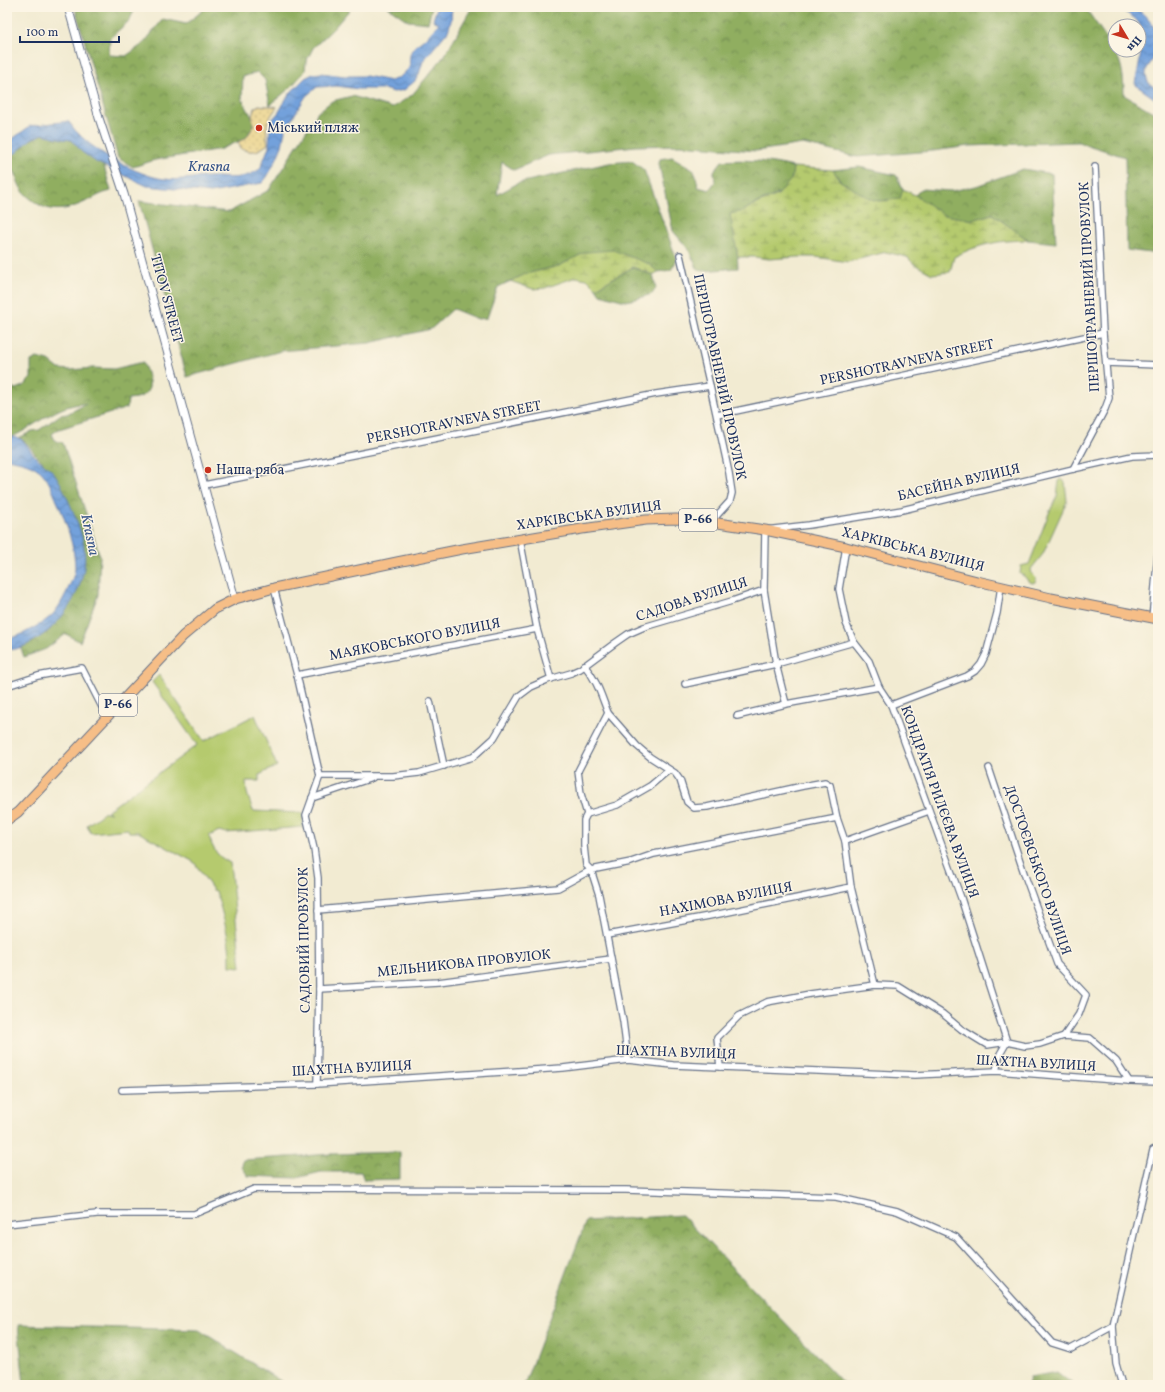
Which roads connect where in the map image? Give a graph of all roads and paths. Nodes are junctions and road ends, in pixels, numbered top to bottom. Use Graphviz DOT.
graph roads {
  1 [pos="68,7"];
  2 [pos="1095,167"];
  3 [pos="680,255"];
  4 [pos="1103,334"];
  5 [pos="1106,363"];
  6 [pos="1158,365"];
  7 [pos="710,386"];
  8 [pos="717,416"];
  9 [pos="1158,455"];
  10 [pos="1073,469"];
  11 [pos="204,485"];
  12 [pos="711,522"];
  13 [pos="765,530"];
  14 [pos="520,539"];
  15 [pos="846,547"];
  16 [pos="1158,553"];
  17 [pos="1001,586"];
  18 [pos="274,588"];
  19 [pos="764,590"];
  20 [pos="235,599"];
  21 [pos="1155,618"];
  22 [pos="537,628"];
  23 [pos="854,642"];
  24 [pos="776,664"];
  25 [pos="584,665"];
  26 [pos="297,675"];
  27 [pos="551,679"];
  28 [pos="685,684"];
  29 [pos="7,686"];
  30 [pos="879,687"];
  31 [pos="430,701"];
  32 [pos="786,704"];
  33 [pos="891,705"];
  34 [pos="608,713"];
  35 [pos="736,716"];
  36 [pos="107,718"];
  37 [pos="444,766"];
  38 [pos="989,768"];
  39 [pos="669,770"];
  40 [pos="320,776"];
  41 [pos="377,777"];
  42 [pos="312,798"];
  43 [pos="929,811"];
  44 [pos="587,814"];
  45 [pos="837,818"];
  46 [pos="7,820"];
  47 [pos="845,841"];
  48 [pos="591,870"];
  49 [pos="851,887"];
  50 [pos="318,910"];
  51 [pos="607,935"];
  52 [pos="611,959"];
  53 [pos="875,985"];
  54 [pos="319,989"];
  55 [pos="1064,1036"];
  56 [pos="1007,1042"];
  57 [pos="628,1060"];
  58 [pos="720,1067"];
  59 [pos="996,1071"];
  60 [pos="1129,1081"];
  61 [pos="1158,1082"];
  62 [pos="317,1084"];
  63 [pos="122,1090"];
  64 [pos="1158,1148"];
  65 [pos="7,1224"];
  66 [pos="1113,1326"];
  67 [pos="1122,1385"];
  1 -- 11 [label="street, TITOV STREET"];
  2 -- 4 [label="street, ПЕРШОТРАВНЕВИЙ ПРОВУЛОК"];
  3 -- 7 [label="street, ПЕРШОТРАВНЕВИЙ ПРОВУЛОК"];
  4 -- 5 [label="street, ПЕРШОТРАВНЕВИЙ ПРОВУЛОК"];
  4 -- 8 [label="street, PERSHOTRAVNEVA STREET"];
  5 -- 6 [label="street"];
  5 -- 10 [label="street, ПЕРШОТРАВНЕВИЙ ПРОВУЛОК"];
  7 -- 8 [label="street, ПЕРШОТРАВНЕВИЙ ПРОВУЛОК"];
  7 -- 11 [label="street, PERSHOTRAVNEVA STREET"];
  8 -- 12 [label="street, ПЕРШОТРАВНЕВИЙ ПРОВУЛОК"];
  9 -- 10 [label="street, БАСЕЙНА ВУЛИЦЯ"];
  10 -- 13 [label="street, БАСЕЙНА ВУЛИЦЯ"];
  11 -- 20 [label="street, TITOV STREET"];
  12 -- 13 [label="main road, ХАРКІВСЬКА ВУЛИЦЯ / Р-66"];
  12 -- 14 [label="main road, ХАРКІВСЬКА ВУЛИЦЯ / Р-66"];
  13 -- 15 [label="main road, ХАРКІВСЬКА ВУЛИЦЯ / Р-66"];
  13 -- 19 [label="street"];
  14 -- 18 [label="main road, ХАРКІВСЬКА ВУЛИЦЯ / Р-66"];
  14 -- 22 [label="street"];
  15 -- 17 [label="main road, ХАРКІВСЬКА ВУЛИЦЯ / Р-66"];
  15 -- 23 [label="street, КОНДРАТІЯ РИЛЄЄВА ВУЛИЦЯ"];
  16 -- 21 [label="street"];
  17 -- 21 [label="main road, ХАРКІВСЬКА ВУЛИЦЯ / Р-66"];
  17 -- 33 [label="street"];
  18 -- 20 [label="main road, ХАРКІВСЬКА ВУЛИЦЯ / Р-66"];
  18 -- 26 [label="street"];
  19 -- 24 [label="street"];
  19 -- 25 [label="street, САДОВА ВУЛИЦЯ"];
  20 -- 36 [label="main road, Р-66"];
  22 -- 26 [label="street, МАЯКОВСЬКОГО ВУЛИЦЯ"];
  22 -- 27 [label="street"];
  23 -- 24 [label="street"];
  23 -- 30 [label="street, КОНДРАТІЯ РИЛЄЄВА ВУЛИЦЯ"];
  24 -- 28 [label="street"];
  24 -- 32 [label="street"];
  25 -- 27 [label="street, САДОВА ВУЛИЦЯ"];
  25 -- 34 [label="street"];
  26 -- 40 [label="street"];
  27 -- 37 [label="street, САДОВА ВУЛИЦЯ"];
  29 -- 36 [label="street"];
  30 -- 32 [label="street"];
  30 -- 33 [label="street, КОНДРАТІЯ РИЛЄЄВА ВУЛИЦЯ"];
  31 -- 37 [label="street"];
  32 -- 35 [label="street"];
  33 -- 43 [label="street, КОНДРАТІЯ РИЛЄЄВА ВУЛИЦЯ"];
  34 -- 39 [label="street"];
  34 -- 44 [label="street"];
  36 -- 46 [label="main road, Р-66"];
  37 -- 41 [label="street, САДОВА ВУЛИЦЯ"];
  38 -- 55 [label="street, ДОСТОЄВСЬКОГО ВУЛИЦЯ"];
  39 -- 44 [label="street"];
  39 -- 45 [label="street"];
  40 -- 41 [label="street, САДОВА ВУЛИЦЯ"];
  40 -- 42 [label="street, САДОВИЙ ПРОВУЛОК"];
  41 -- 42 [label="street"];
  42 -- 50 [label="street, САДОВИЙ ПРОВУЛОК"];
  43 -- 47 [label="street"];
  43 -- 56 [label="street, КОНДРАТІЯ РИЛЄЄВА ВУЛИЦЯ"];
  44 -- 48 [label="street"];
  45 -- 47 [label="street"];
  45 -- 48 [label="street"];
  47 -- 49 [label="street"];
  48 -- 50 [label="street"];
  48 -- 51 [label="street"];
  49 -- 51 [label="street, НАХІМОВА ВУЛИЦЯ"];
  49 -- 53 [label="street"];
  50 -- 54 [label="street, САДОВИЙ ПРОВУЛОК"];
  51 -- 52 [label="street"];
  52 -- 54 [label="street, МЕЛЬНИКОВА ПРОВУЛОК"];
  52 -- 57 [label="street"];
  53 -- 56 [label="street"];
  53 -- 58 [label="street"];
  54 -- 62 [label="street, САДОВИЙ ПРОВУЛОК"];
  55 -- 56 [label="street"];
  55 -- 60 [label="street"];
  56 -- 59 [label="street"];
  57 -- 58 [label="street, ШАХТНА ВУЛИЦЯ"];
  57 -- 62 [label="street, ШАХТНА ВУЛИЦЯ"];
  58 -- 59 [label="street, ШАХТНА ВУЛИЦЯ"];
  59 -- 60 [label="street, ШАХТНА ВУЛИЦЯ"];
  60 -- 61 [label="street, ШАХТНА ВУЛИЦЯ"];
  62 -- 63 [label="street, ШАХТНА ВУЛИЦЯ"];
  64 -- 66 [label="street"];
  65 -- 66 [label="street"];
  66 -- 67 [label="street"];
}
